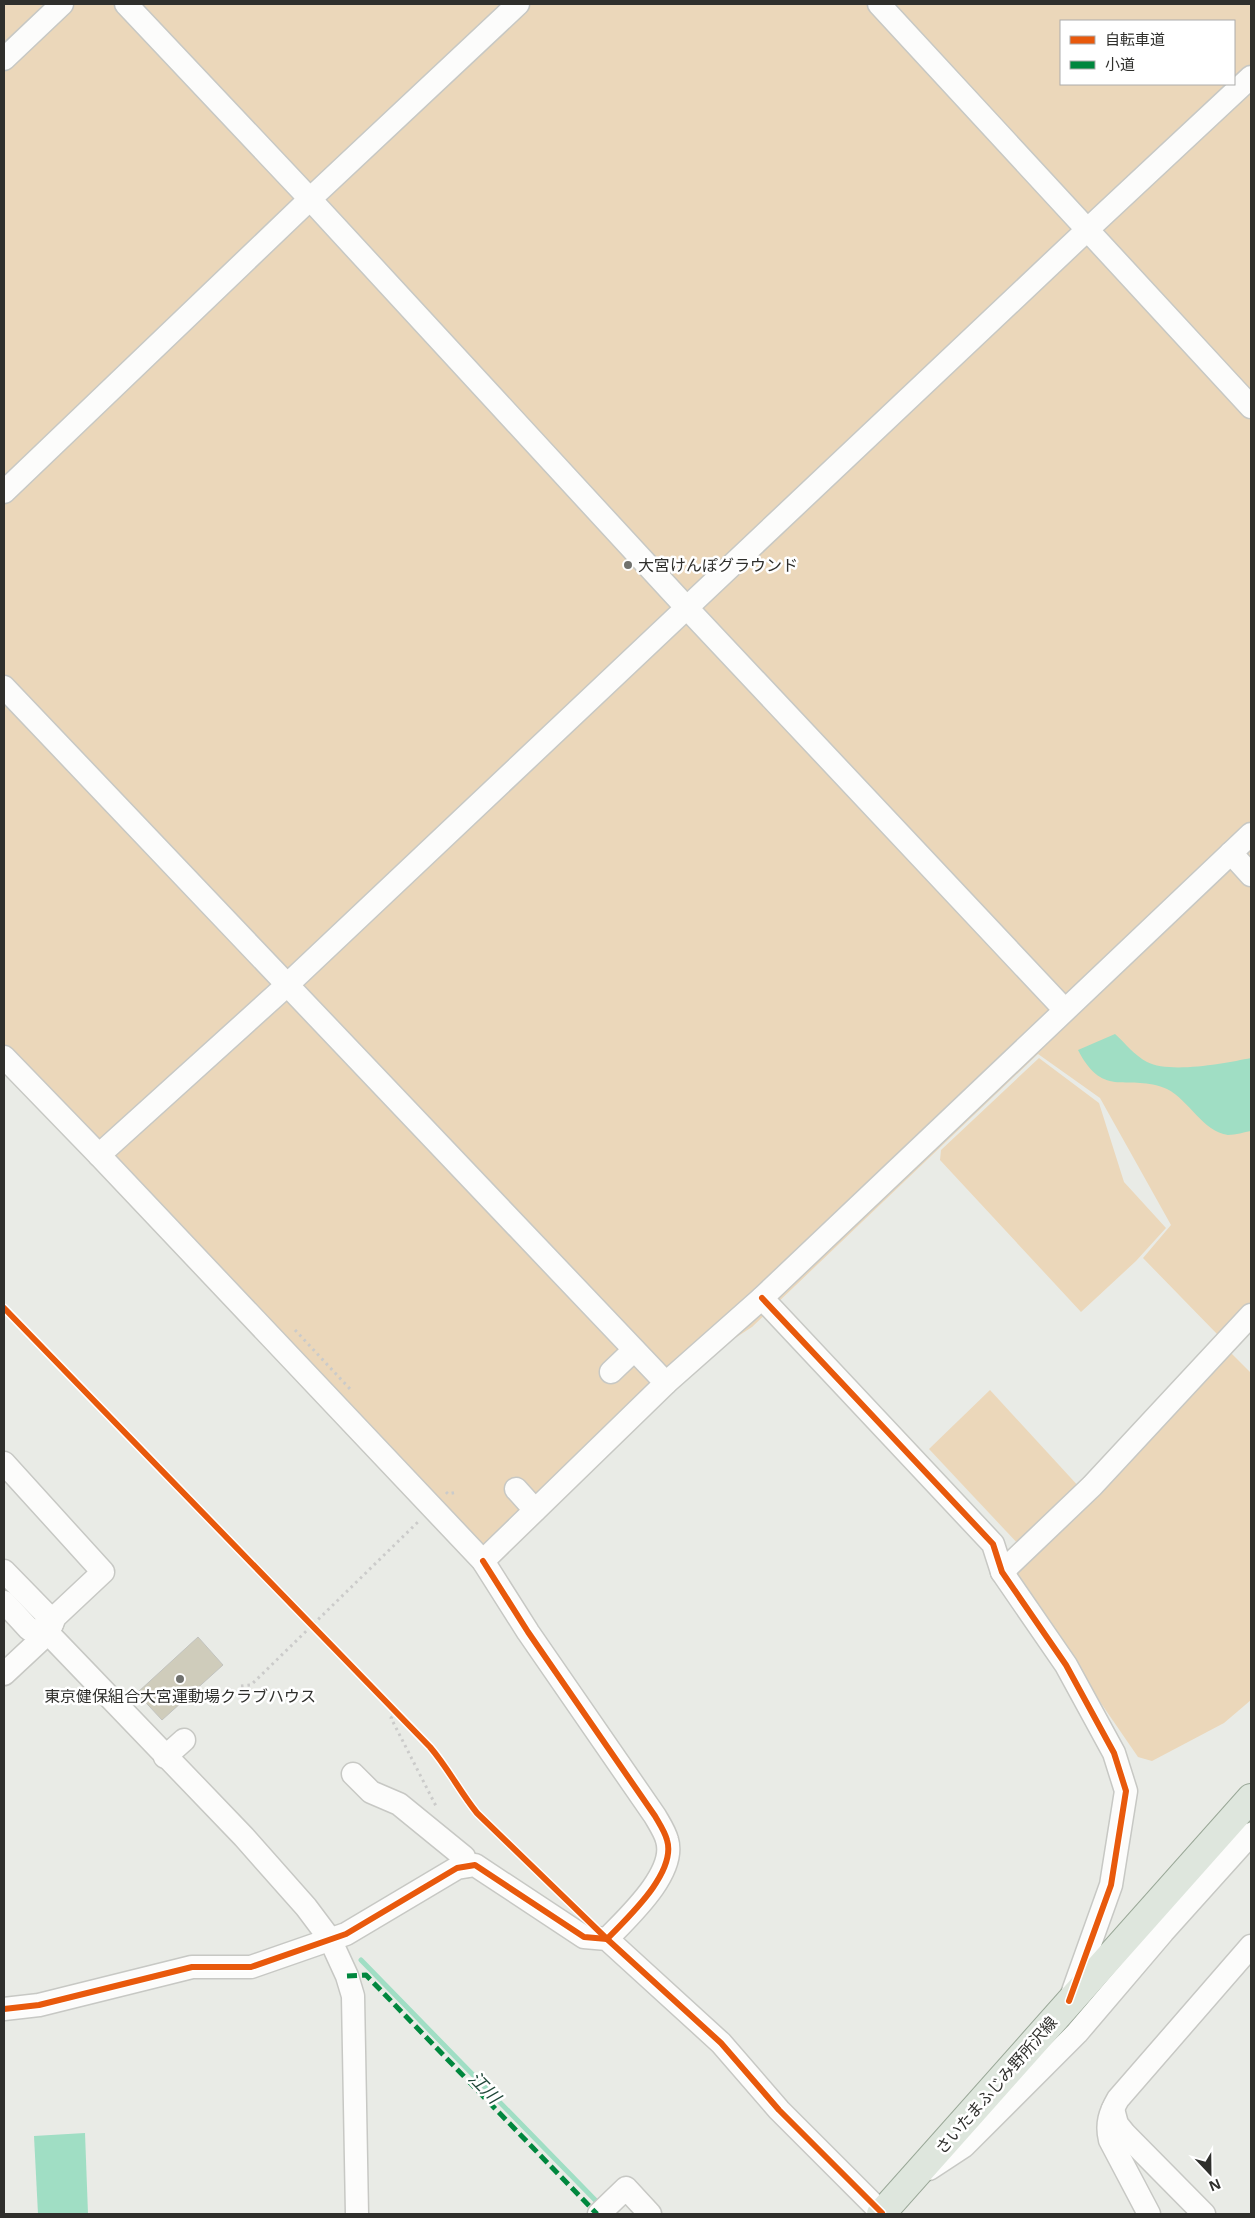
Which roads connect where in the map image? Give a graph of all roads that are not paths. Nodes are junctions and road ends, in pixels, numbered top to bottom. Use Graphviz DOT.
graph roads {
  1 [pos="62,4"];
  2 [pos="126,4"];
  3 [pos="518,4"];
  4 [pos="879,4"];
  5 [pos="4,59"];
  6 [pos="1251,77"];
  7 [pos="310,199"];
  8 [pos="1086,230"];
  9 [pos="1251,407"];
  10 [pos="4,492"];
  11 [pos="686,608"];
  12 [pos="4,687"];
  13 [pos="1251,834"];
  14 [pos="1231,853"];
  15 [pos="1251,875"];
  16 [pos="286,986"];
  17 [pos="1064,1009"];
  18 [pos="4,1056"];
  19 [pos="100,1155"];
  20 [pos="762,1298"];
  21 [pos="1251,1314"];
  22 [pos="634,1350"];
  23 [pos="611,1372"];
  24 [pos="666,1383"];
  25 [pos="4,1463"];
  26 [pos="516,1489"];
  27 [pos="535,1510"];
  28 [pos="483,1560"];
  29 [pos="4,1571"];
  30 [pos="1002,1572"];
  31 [pos="4,1602"];
  32 [pos="50,1629"];
  33 [pos="4,1674"];
  34 [pos="184,1740"];
  35 [pos="165,1757"];
  36 [pos="353,1774"];
  37 [pos="1251,1798"];
  38 [pos="1251,1834"];
  39 [pos="467,1866"];
  40 [pos="330,1939"];
  41 [pos="607,1939"];
  42 [pos="1251,1946"];
  43 [pos="1070,2001"];
  44 [pos="4,2009"];
  45 [pos="1113,2108"];
  46 [pos="915,2178"];
  47 [pos="602,2211"];
  48 [pos="357,2214"];
  49 [pos="650,2214"];
  50 [pos="882,2214"];
  51 [pos="1149,2214"];
  52 [pos="1204,2214"];
  1 -- 5 [label="street"];
  2 -- 7 [label="street"];
  3 -- 7 [label="street"];
  4 -- 8 [label="street"];
  6 -- 8 [label="street"];
  7 -- 10 [label="street"];
  7 -- 11 [label="street"];
  8 -- 9 [label="street"];
  8 -- 11 [label="street"];
  11 -- 16 [label="street"];
  11 -- 17 [label="street"];
  12 -- 16 [label="street"];
  13 -- 14 [label="street"];
  14 -- 15 [label="street"];
  14 -- 17 [label="street"];
  16 -- 19 [label="street"];
  16 -- 22 [label="street"];
  17 -- 20 [label="street"];
  18 -- 19 [label="street"];
  19 -- 28 [label="street"];
  20 -- 24 [label="street"];
  20 -- 30 [label="street"];
  21 -- 30 [label="street"];
  22 -- 23 [label="street"];
  22 -- 24 [label="street"];
  24 -- 27 [label="street"];
  25 -- 32 [label="street"];
  26 -- 27 [label="street"];
  27 -- 28 [label="street"];
  28 -- 41 [label="street"];
  29 -- 32 [label="street"];
  30 -- 43 [label="street"];
  31 -- 32 [label="street"];
  32 -- 33 [label="street"];
  32 -- 35 [label="street"];
  34 -- 35 [label="street"];
  35 -- 40 [label="street"];
  36 -- 39 [label="street"];
  37 -- 43 [label="main road, さいたまふじみ野所沢線"];
  38 -- 46 [label="street"];
  39 -- 40 [label="street"];
  39 -- 41 [label="street"];
  40 -- 44 [label="street"];
  40 -- 48 [label="street"];
  41 -- 50 [label="street"];
  42 -- 45 [label="street"];
  43 -- 46 [label="main road, さいたまふじみ野所沢線"];
  45 -- 51 [label="street"];
  45 -- 52 [label="street"];
  46 -- 50 [label="main road, さいたまふじみ野所沢線"];
  47 -- 49 [label="street"];
}
